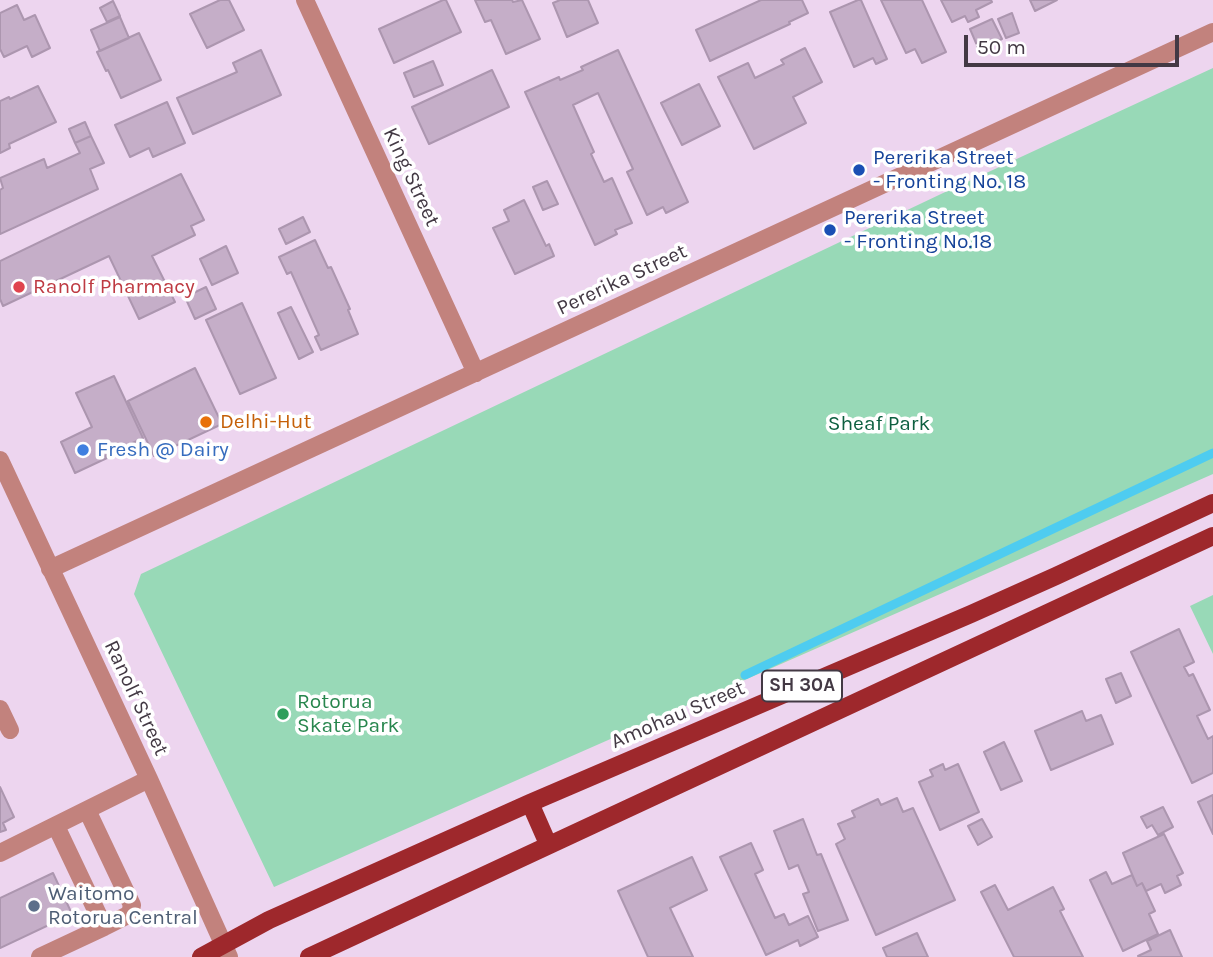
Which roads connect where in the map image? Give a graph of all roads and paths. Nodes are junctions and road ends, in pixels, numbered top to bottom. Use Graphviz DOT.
graph roads {
  1 [pos="305,0"];
  2 [pos="1213,32"];
  3 [pos="476,373"];
  4 [pos="0,460"];
  5 [pos="1213,503"];
  6 [pos="1213,536"];
  7 [pos="50,569"];
  8 [pos="0,709"];
  9 [pos="10,730"];
  10 [pos="149,779"];
  11 [pos="530,803"];
  12 [pos="87,810"];
  13 [pos="55,826"];
  14 [pos="548,844"];
  15 [pos="0,853"];
  16 [pos="104,928"];
  17 [pos="227,951"];
  18 [pos="40,957"];
  19 [pos="201,957"];
  20 [pos="309,957"];
  1 -- 3 [label="street, King Street"];
  2 -- 3 [label="street, Pererika Street"];
  3 -- 7 [label="street, Pererika Street"];
  4 -- 7 [label="street, Ranolf Street"];
  5 -- 11 [label="main road, Amohau Street / SH 30A"];
  6 -- 14 [label="main road, SH 30A"];
  7 -- 10 [label="street, Ranolf Street"];
  8 -- 9 [label="street"];
  10 -- 12 [label="street"];
  10 -- 17 [label="street, Ranolf Street"];
  11 -- 14 [label="main road"];
  11 -- 17 [label="main road, Amohau Street / SH 30A"];
  12 -- 13 [label="street"];
  12 -- 16 [label="street"];
  13 -- 15 [label="street"];
  13 -- 16 [label="street"];
  14 -- 20 [label="main road, SH 30A"];
  16 -- 18 [label="street"];
  17 -- 19 [label="main road, Amohau Street / SH 30A"];
}
